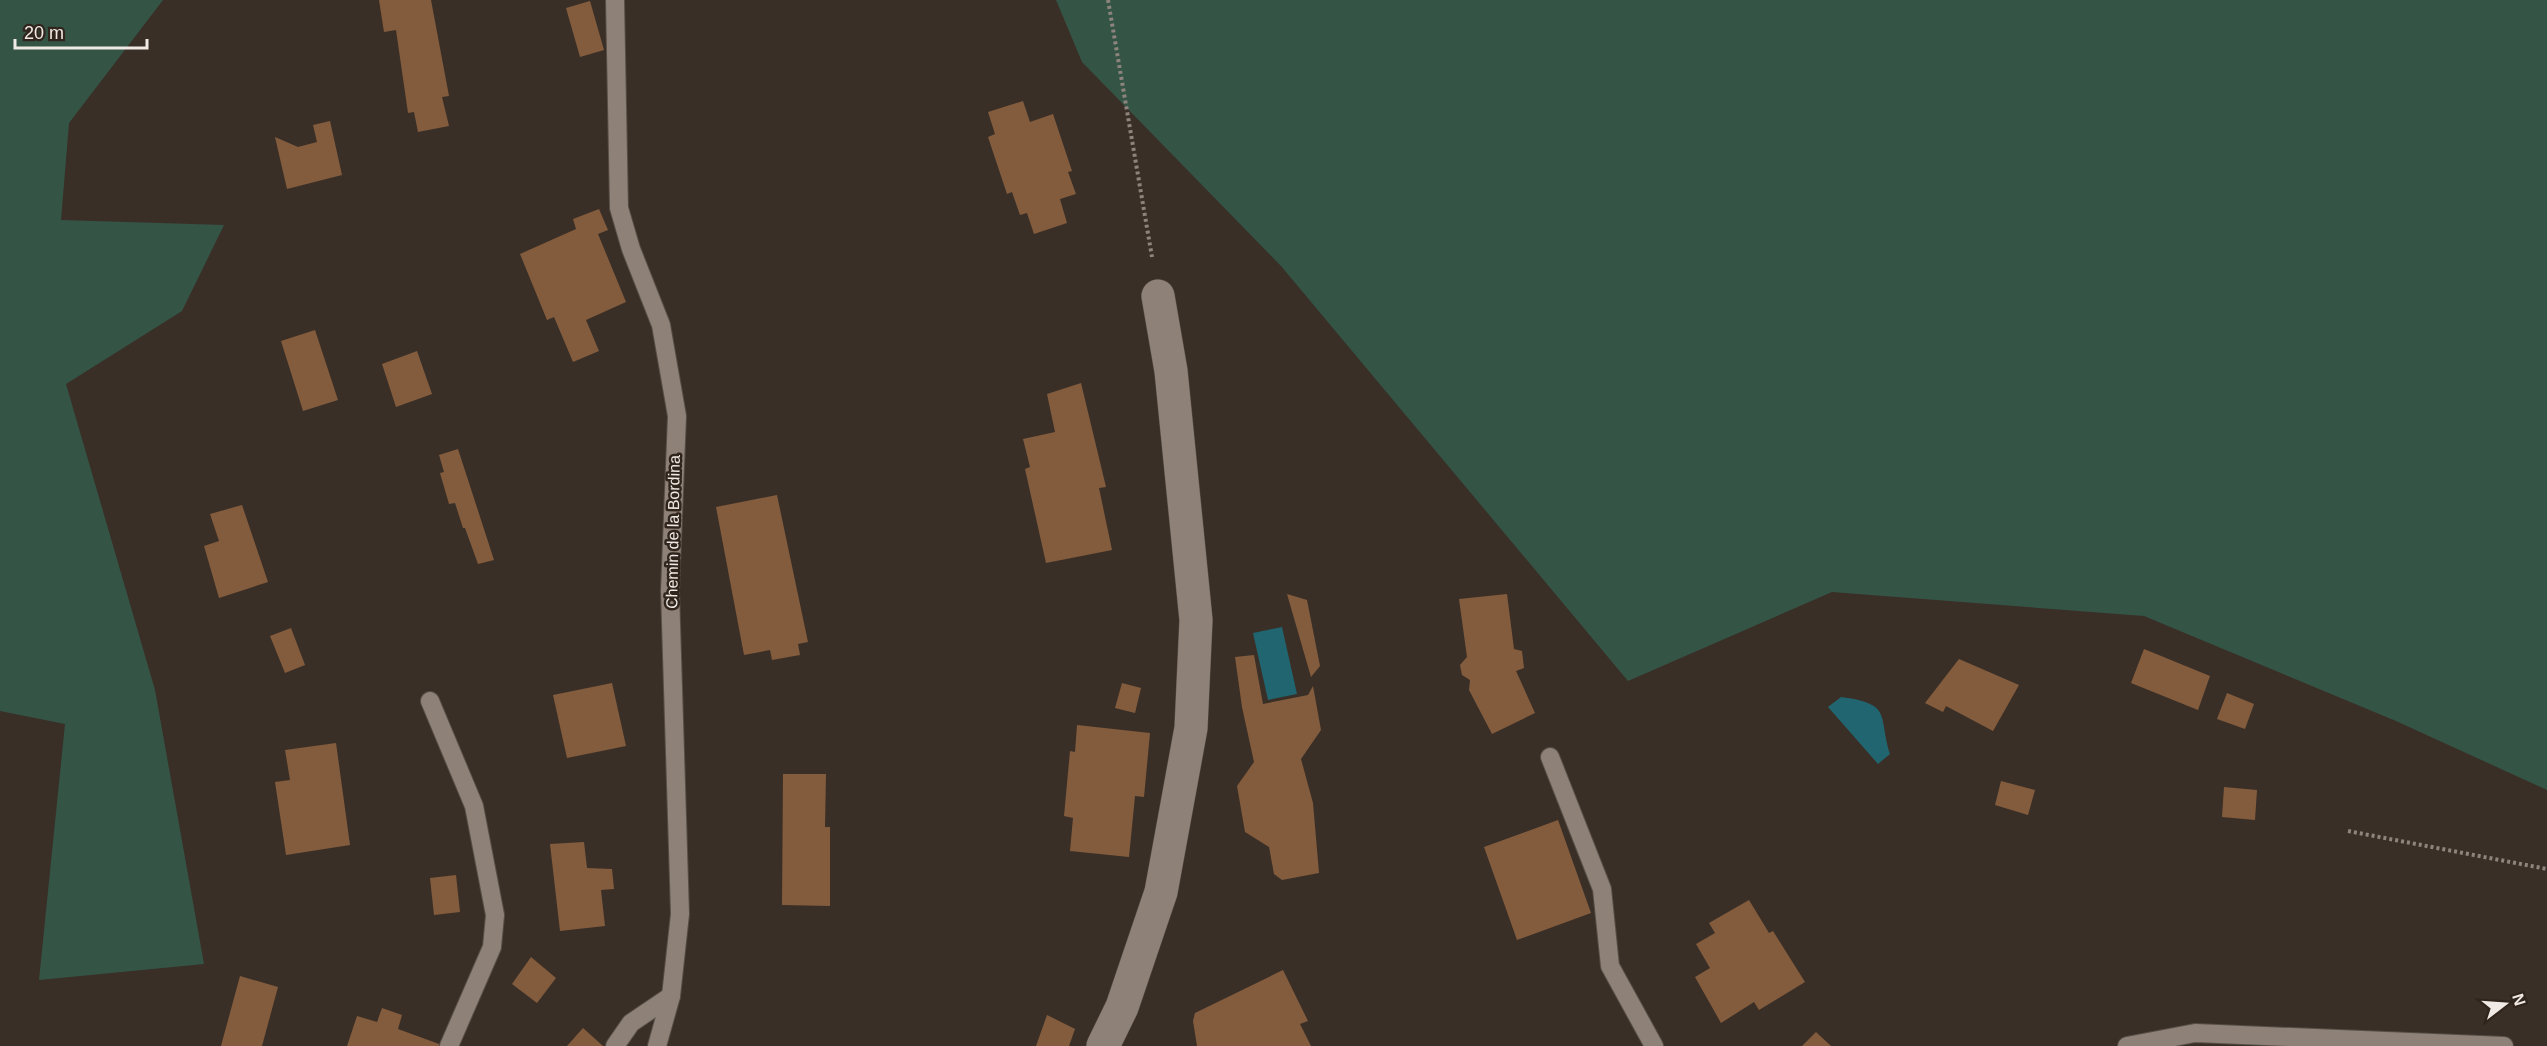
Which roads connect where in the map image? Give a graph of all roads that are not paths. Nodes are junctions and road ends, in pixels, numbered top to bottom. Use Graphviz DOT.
graph roads {
  1 [pos="615,0"];
  2 [pos="1158,296"];
  3 [pos="430,701"];
  4 [pos="1550,758"];
  5 [pos="671,996"];
  6 [pos="449,1046"];
  7 [pos="615,1046"];
  8 [pos="657,1046"];
  9 [pos="1103,1046"];
  10 [pos="1654,1046"];
  11 [pos="2127,1046"];
  12 [pos="2504,1046"];
  1 -- 5 [label="lane, Chemin de la Bordina"];
  2 -- 9 [label="street"];
  3 -- 6 [label="lane"];
  4 -- 10 [label="lane"];
  5 -- 7 [label="lane"];
  5 -- 8 [label="lane, Chemin de la Bordina"];
  11 -- 12 [label="lane"];
}
